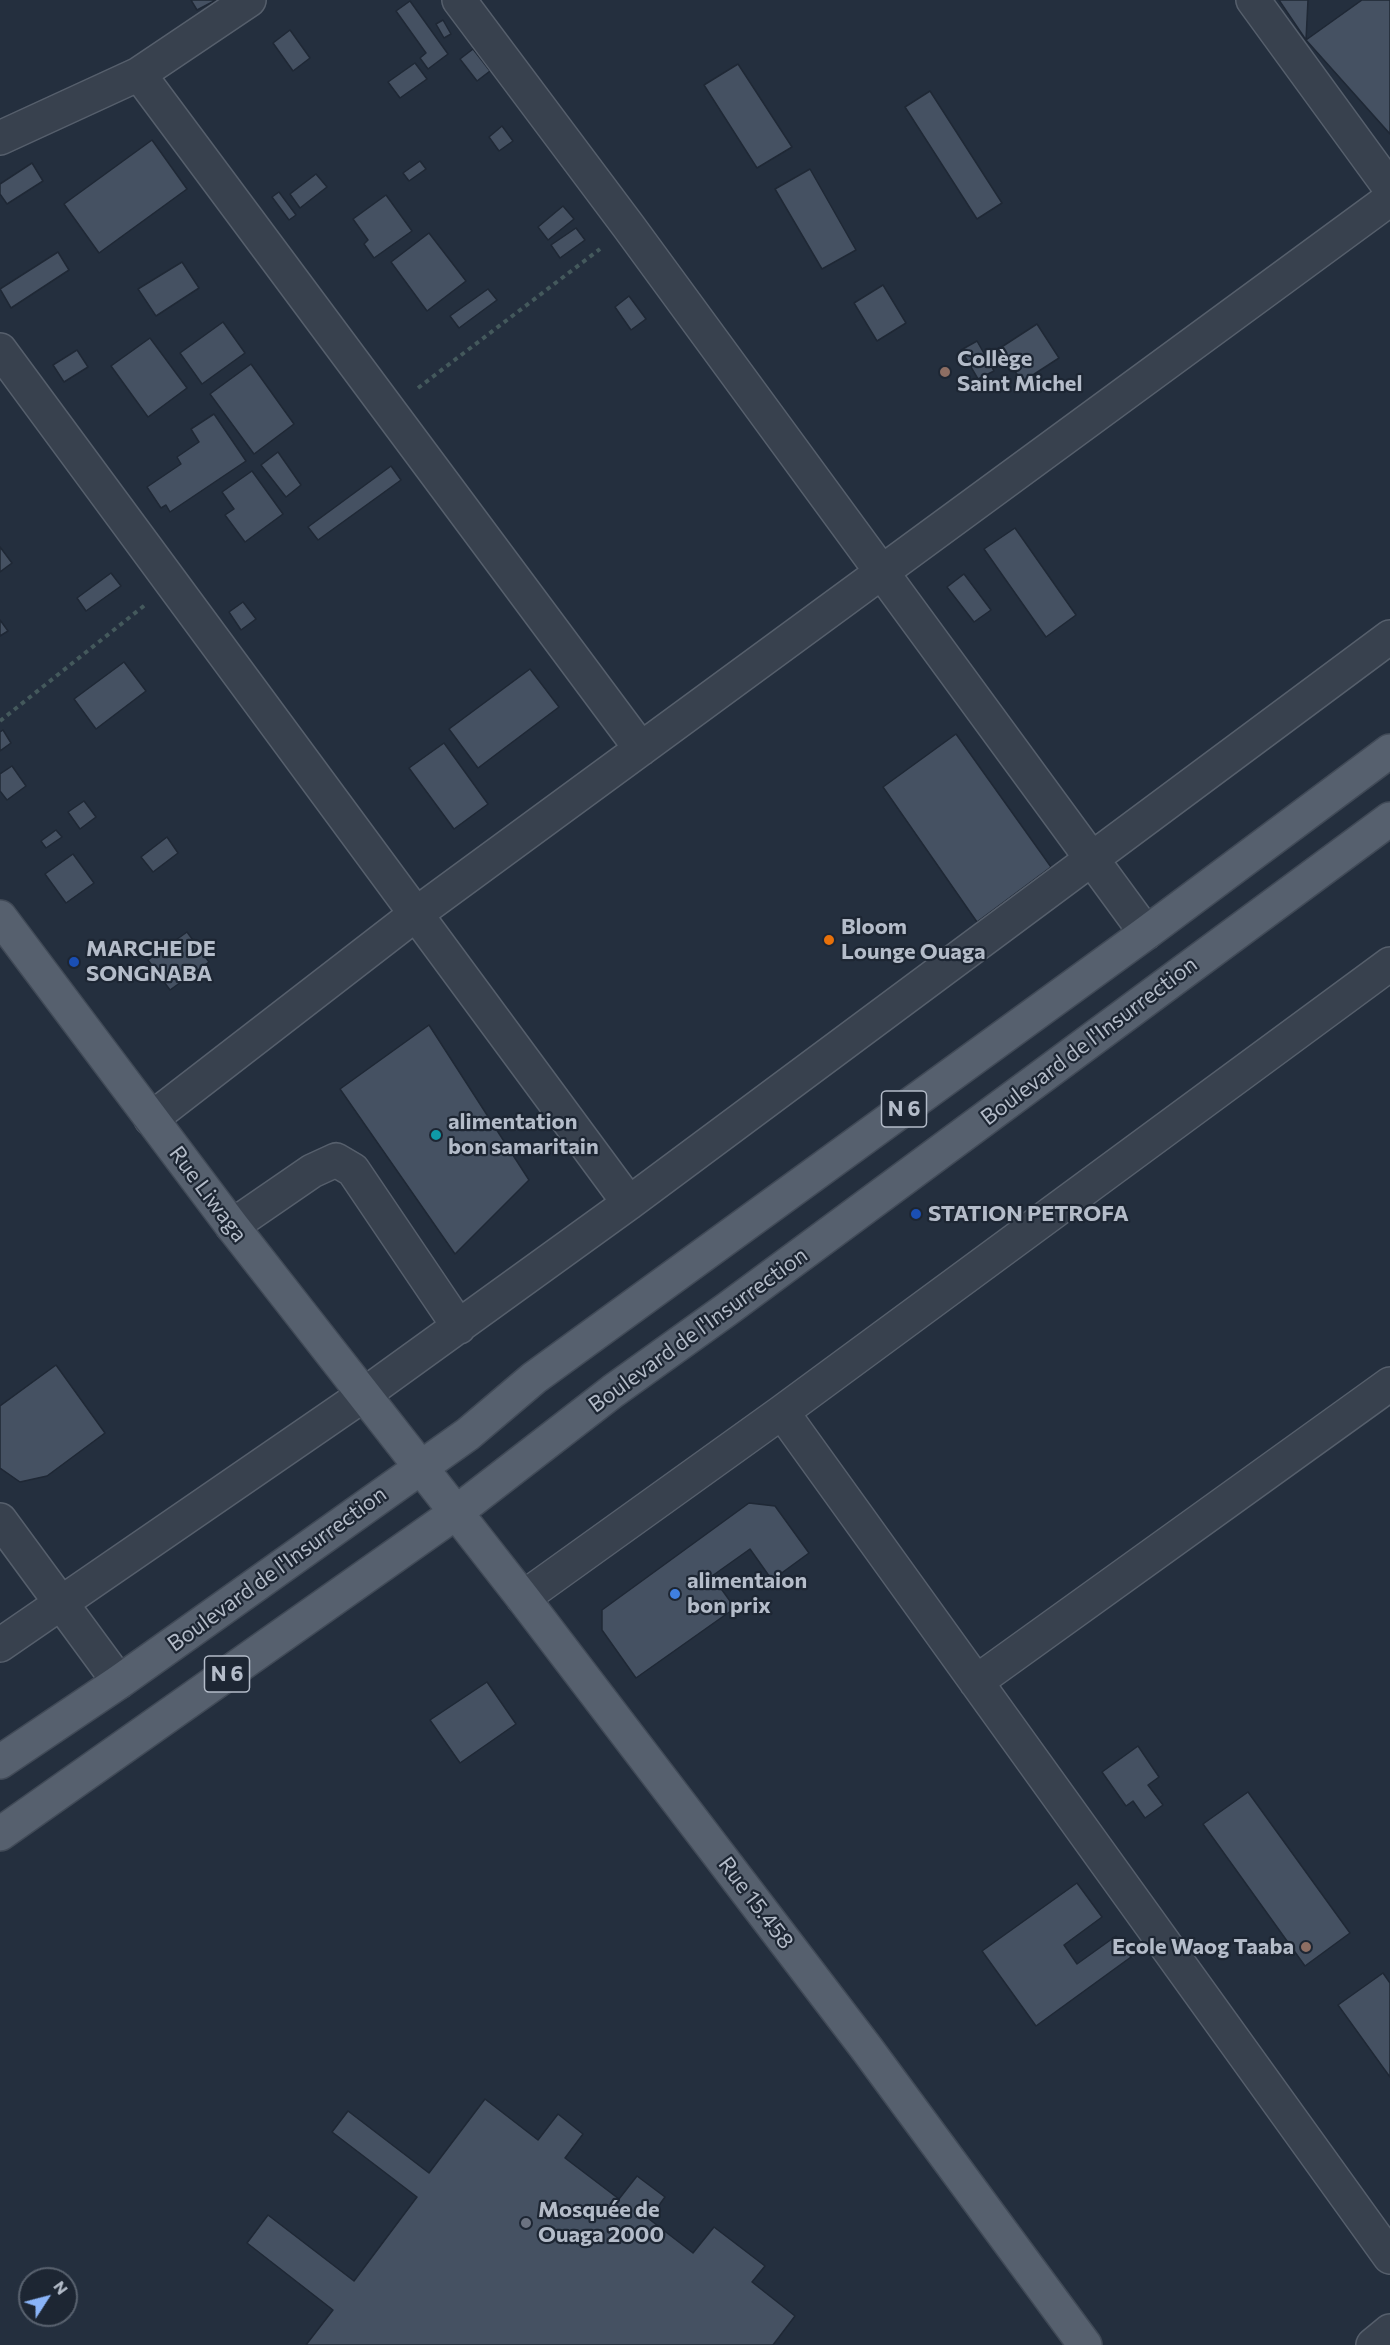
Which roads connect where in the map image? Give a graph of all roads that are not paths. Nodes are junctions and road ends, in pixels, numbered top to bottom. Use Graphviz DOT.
graph roads {
  1 [pos="249,0"];
  2 [pos="459,0"];
  3 [pos="1253,0"];
  4 [pos="139,74"];
  5 [pos="0,138"];
  6 [pos="1390,188"];
  7 [pos="1390,199"];
  8 [pos="0,350"];
  9 [pos="881,572"];
  10 [pos="1390,637"];
  11 [pos="641,749"];
  12 [pos="1390,751"];
  13 [pos="1390,819"];
  14 [pos="1091,860"];
  15 [pos="416,914"];
  16 [pos="0,917"];
  17 [pos="1146,933"];
  18 [pos="1390,964"];
  19 [pos="151,1119"];
  20 [pos="629,1203"];
  21 [pos="232,1226"];
  22 [pos="459,1327"];
  23 [pos="1390,1383"];
  24 [pos="363,1396"];
  25 [pos="782,1412"];
  26 [pos="419,1468"];
  27 [pos="454,1514"];
  28 [pos="0,1520"];
  29 [pos="523,1599"];
  30 [pos="62,1604"];
  31 [pos="0,1645"];
  32 [pos="119,1682"];
  33 [pos="976,1682"];
  34 [pos="0,1762"];
  35 [pos="0,1834"];
  36 [pos="1390,2257"];
  37 [pos="1390,2331"];
  38 [pos="1085,2345"];
  39 [pos="1373,2345"];
  1 -- 4 [label="street"];
  2 -- 9 [label="street"];
  3 -- 6 [label="street"];
  4 -- 5 [label="street"];
  4 -- 11 [label="street"];
  7 -- 9 [label="street"];
  8 -- 15 [label="street"];
  9 -- 11 [label="street"];
  9 -- 14 [label="street"];
  10 -- 14 [label="street"];
  11 -- 15 [label="street"];
  12 -- 17 [label="main road, Boulevard de l'Insurrection / N 6"];
  13 -- 27 [label="main road, Boulevard de l'Insurrection / N 6"];
  14 -- 17 [label="street"];
  14 -- 20 [label="street"];
  15 -- 19 [label="street"];
  15 -- 20 [label="street"];
  16 -- 19 [label="main road, Rue Liwaga"];
  17 -- 26 [label="main road, Boulevard de l'Insurrection / N 6"];
  18 -- 25 [label="street"];
  19 -- 21 [label="main road, Rue Liwaga"];
  20 -- 22 [label="street"];
  21 -- 22 [label="street"];
  21 -- 24 [label="main road, Rue Liwaga"];
  22 -- 24 [label="street"];
  23 -- 33 [label="street"];
  24 -- 26 [label="main road, Rue Liwaga"];
  24 -- 30 [label="street"];
  25 -- 29 [label="street"];
  25 -- 33 [label="street"];
  26 -- 27 [label="main road, Rue 15.458"];
  26 -- 32 [label="main road, Boulevard de l'Insurrection / N 6"];
  27 -- 29 [label="main road, Rue 15.458"];
  27 -- 35 [label="main road, Boulevard de l'Insurrection / N 6"];
  28 -- 30 [label="street"];
  29 -- 38 [label="main road, Rue 15.458"];
  30 -- 31 [label="street"];
  30 -- 32 [label="street"];
  32 -- 34 [label="main road, Boulevard de l'Insurrection / N 6"];
  33 -- 36 [label="street"];
  37 -- 39 [label="street"];
}
